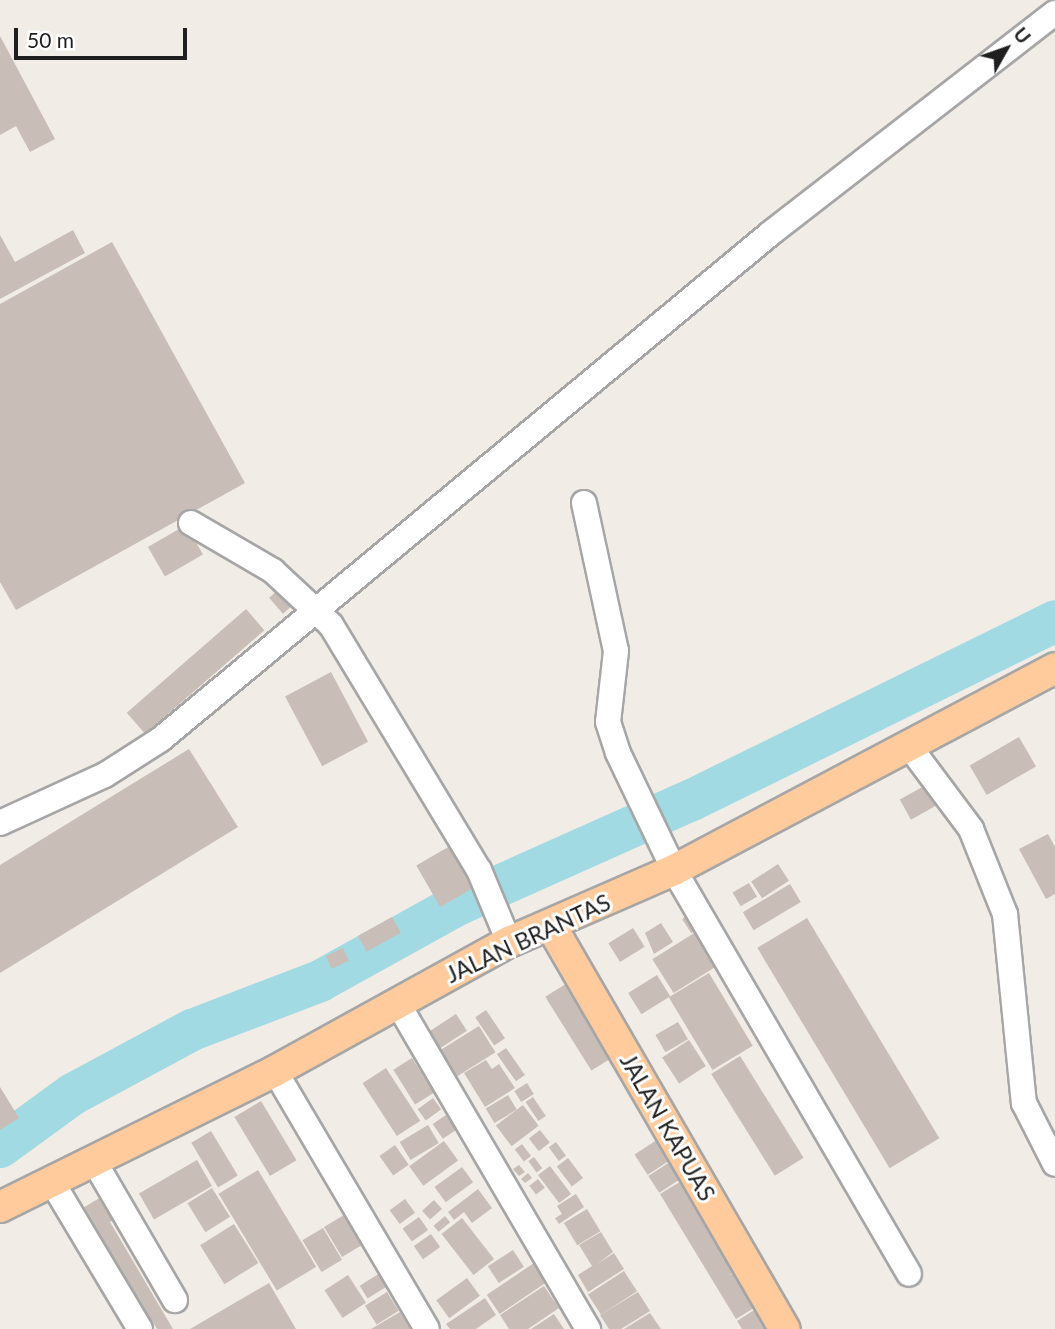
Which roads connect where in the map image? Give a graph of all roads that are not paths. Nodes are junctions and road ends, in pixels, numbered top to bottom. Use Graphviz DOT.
graph roads {
  1 [pos="1055,13"];
  2 [pos="584,503"];
  3 [pos="191,523"];
  4 [pos="315,608"];
  5 [pos="1055,668"];
  6 [pos="909,746"];
  7 [pos="0,823"];
  8 [pos="669,859"];
  9 [pos="551,926"];
  10 [pos="507,934"];
  11 [pos="397,1002"];
  12 [pos="275,1071"];
  13 [pos="94,1161"];
  14 [pos="1055,1164"];
  15 [pos="52,1182"];
  16 [pos="0,1207"];
  17 [pos="909,1273"];
  18 [pos="175,1300"];
  19 [pos="140,1329"];
  20 [pos="427,1329"];
  21 [pos="588,1329"];
  22 [pos="785,1329"];
  1 -- 4 [label="street"];
  2 -- 8 [label="street"];
  3 -- 4 [label="street"];
  4 -- 7 [label="street"];
  4 -- 10 [label="street"];
  5 -- 6 [label="main road, JALAN BRANTAS"];
  6 -- 8 [label="main road, JALAN BRANTAS"];
  6 -- 14 [label="street"];
  8 -- 9 [label="main road, JALAN BRANTAS"];
  8 -- 17 [label="street"];
  9 -- 10 [label="main road, JALAN BRANTAS"];
  9 -- 22 [label="main road, JALAN KAPUAS"];
  10 -- 11 [label="main road, JALAN BRANTAS"];
  11 -- 12 [label="main road, JALAN BRANTAS"];
  11 -- 21 [label="street"];
  12 -- 13 [label="main road, JALAN BRANTAS"];
  12 -- 20 [label="street"];
  13 -- 15 [label="main road, JALAN BRANTAS"];
  13 -- 18 [label="street"];
  15 -- 16 [label="main road, JALAN BRANTAS"];
  15 -- 19 [label="street"];
}
